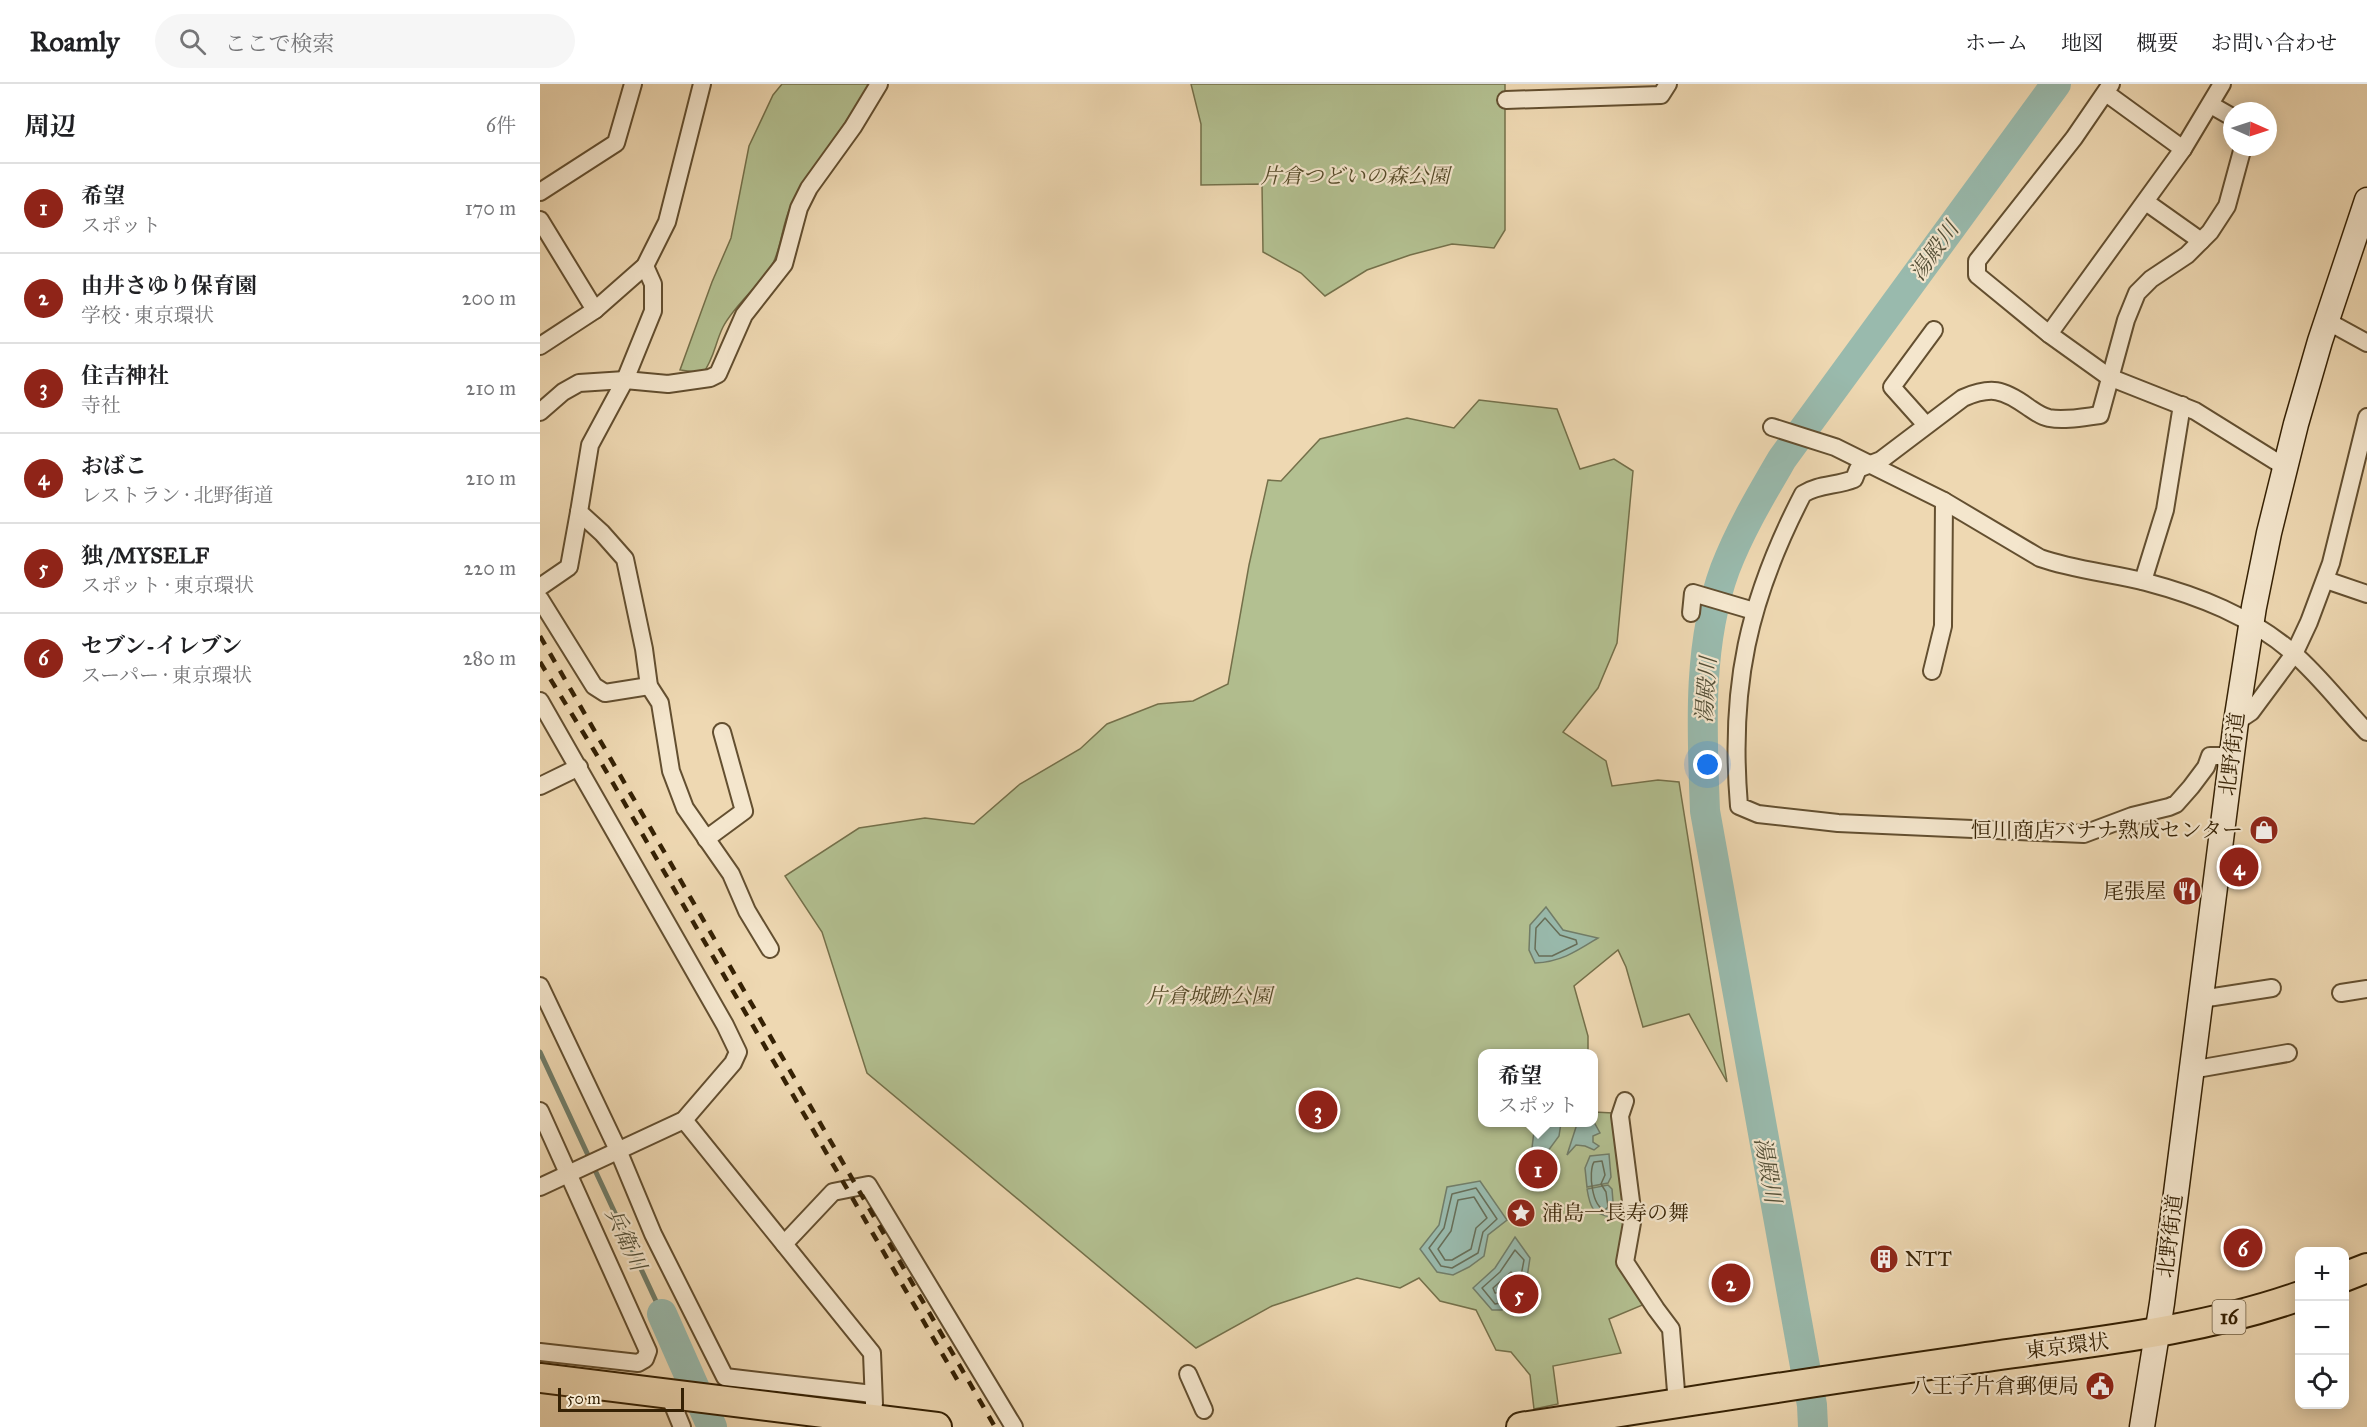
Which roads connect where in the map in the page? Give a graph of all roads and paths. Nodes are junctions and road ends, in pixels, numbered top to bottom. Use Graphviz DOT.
graph roads {
  1 [pos="633,84"];
  2 [pos="702,84"];
  3 [pos="879,84"];
  4 [pos="1668,84"];
  5 [pos="2222,84"];
  6 [pos="2108,88"];
  7 [pos="1506,100"];
  8 [pos="2211,105"];
  9 [pos="2223,112"];
  10 [pos="2183,149"];
  11 [pos="2241,156"];
  12 [pos="540,192"];
  13 [pos="2367,200"];
  14 [pos="2146,201"];
  15 [pos="540,220"];
  16 [pos="2201,241"];
  17 [pos="645,266"];
  18 [pos="595,310"];
  19 [pos="2326,321"];
  20 [pos="1934,330"];
  21 [pos="2049,334"];
  22 [pos="2367,343"];
  23 [pos="540,346"];
  24 [pos="2109,377"];
  25 [pos="625,380"];
  26 [pos="2182,405"];
  27 [pos="540,412"];
  28 [pos="2367,417"];
  29 [pos="1926,425"];
  30 [pos="1774,428"];
  31 [pos="1870,465"];
  32 [pos="2285,467"];
  33 [pos="1944,501"];
  34 [pos="579,512"];
  35 [pos="2326,580"];
  36 [pos="2143,581"];
  37 [pos="540,587"];
  38 [pos="2367,594"];
  39 [pos="540,599"];
  40 [pos="1752,610"];
  41 [pos="1691,613"];
  42 [pos="2252,623"];
  43 [pos="2294,654"];
  44 [pos="1932,671"];
  45 [pos="649,686"];
  46 [pos="540,701"];
  47 [pos="2236,722"];
  48 [pos="722,732"];
  49 [pos="2367,732"];
  50 [pos="2232,756"];
  51 [pos="579,766"];
  52 [pos="540,786"];
  53 [pos="706,839"];
  54 [pos="770,949"];
  55 [pos="540,986"];
  56 [pos="2272,988"];
  57 [pos="2367,989"];
  58 [pos="2341,993"];
  59 [pos="2200,999"];
  60 [pos="2288,1053"];
  61 [pos="2192,1070"];
  62 [pos="1625,1101"];
  63 [pos="540,1112"];
  64 [pos="684,1120"];
  65 [pos="618,1150"];
  66 [pos="575,1170"];
  67 [pos="540,1187"];
  68 [pos="784,1244"];
  69 [pos="2367,1268"];
  70 [pos="2349,1275"];
  71 [pos="2295,1298"];
  72 [pos="2156,1333"];
  73 [pos="540,1352"];
  74 [pos="1188,1374"];
  75 [pos="540,1378"];
  76 [pos="676,1394"];
  77 [pos="1677,1404"];
  78 [pos="873,1406"];
  79 [pos="1204,1410"];
  80 [pos="1613,1420"];
  81 [pos="682,1427"];
  82 [pos="937,1427"];
  83 [pos="1014,1427"];
  84 [pos="1521,1427"];
  85 [pos="2142,1427"];
  1 -- 12 [label="street"];
  2 -- 17 [label="street"];
  3 -- 25 [label="street"];
  4 -- 7 [label="street"];
  5 -- 8 [label="street"];
  6 -- 10 [label="street"];
  6 -- 21 [label="street"];
  8 -- 9 [label="street"];
  8 -- 10 [label="street"];
  10 -- 14 [label="street"];
  11 -- 16 [label="street"];
  13 -- 19 [label="main road, 北野街道"];
  14 -- 16 [label="street"];
  14 -- 21 [label="street"];
  15 -- 18 [label="street"];
  16 -- 24 [label="street"];
  17 -- 18 [label="street"];
  17 -- 25 [label="street"];
  18 -- 23 [label="street"];
  19 -- 22 [label="street"];
  19 -- 32 [label="main road, 北野街道"];
  20 -- 29 [label="street"];
  21 -- 24 [label="street"];
  24 -- 26 [label="street"];
  24 -- 29 [label="street"];
  25 -- 27 [label="street"];
  25 -- 34 [label="street"];
  26 -- 32 [label="street"];
  26 -- 36 [label="street"];
  28 -- 35 [label="street"];
  29 -- 31 [label="street"];
  30 -- 31 [label="street"];
  31 -- 33 [label="street"];
  31 -- 40 [label="street"];
  32 -- 42 [label="main road, 北野街道"];
  33 -- 36 [label="street"];
  33 -- 44 [label="street"];
  34 -- 37 [label="street"];
  34 -- 45 [label="street"];
  35 -- 38 [label="street"];
  35 -- 43 [label="street"];
  36 -- 42 [label="street"];
  39 -- 45 [label="street"];
  40 -- 41 [label="street"];
  40 -- 50 [label="street"];
  42 -- 43 [label="street"];
  42 -- 47 [label="main road, 北野街道"];
  43 -- 47 [label="street"];
  43 -- 49 [label="street"];
  45 -- 53 [label="street"];
  46 -- 51 [label="street"];
  47 -- 50 [label="main road, 北野街道"];
  48 -- 53 [label="street"];
  50 -- 59 [label="main road, 北野街道"];
  51 -- 52 [label="street"];
  51 -- 64 [label="street"];
  53 -- 54 [label="street"];
  55 -- 65 [label="street"];
  56 -- 59 [label="street"];
  57 -- 58 [label="street"];
  59 -- 61 [label="main road, 北野街道"];
  60 -- 61 [label="street"];
  61 -- 72 [label="main road, 北野街道"];
  62 -- 77 [label="street"];
  63 -- 66 [label="street"];
  64 -- 65 [label="street"];
  64 -- 68 [label="street"];
  65 -- 66 [label="street"];
  65 -- 78 [label="street"];
  66 -- 67 [label="street"];
  66 -- 73 [label="street"];
  68 -- 78 [label="street"];
  68 -- 83 [label="street"];
  69 -- 70 [label="highway"];
  71 -- 72 [label="highway, 東京環状 / 16"];
  72 -- 77 [label="highway, 東京環状 / 16"];
  72 -- 85 [label="main road, 北野街道"];
  74 -- 79 [label="street"];
  75 -- 76 [label="highway"];
  76 -- 78 [label="highway"];
  76 -- 81 [label="street"];
  77 -- 80 [label="highway, 16"];
  78 -- 82 [label="highway"];
  80 -- 84 [label="highway, 16"];
}
